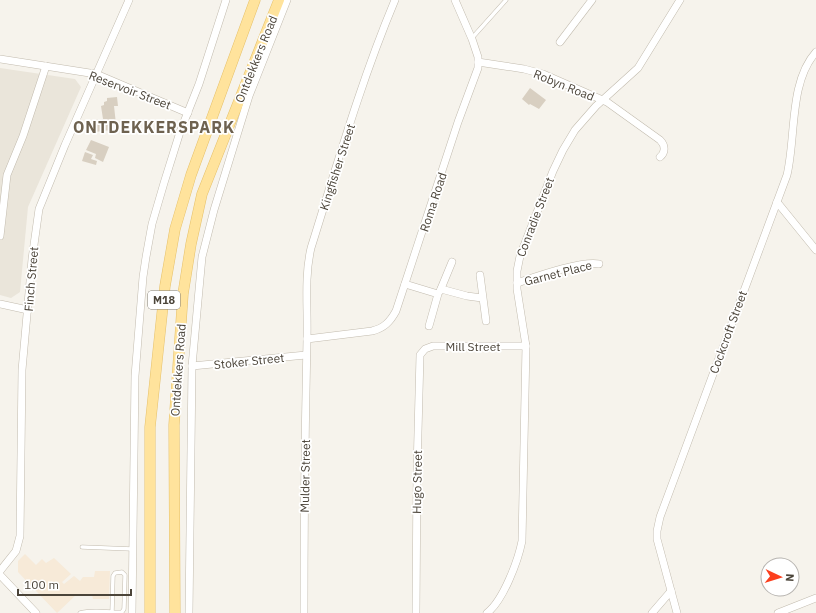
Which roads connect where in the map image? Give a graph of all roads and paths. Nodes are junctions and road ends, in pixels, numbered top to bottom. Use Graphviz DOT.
graph roads {
  1 [pos="129,0"];
  2 [pos="226,0"];
  3 [pos="255,0"];
  4 [pos="279,0"];
  5 [pos="287,0"];
  6 [pos="395,0"];
  7 [pos="455,0"];
  8 [pos="506,0"];
  9 [pos="592,0"];
  10 [pos="680,0"];
  11 [pos="472,39"];
  12 [pos="560,42"];
  13 [pos="816,52"];
  14 [pos="0,59"];
  15 [pos="478,62"];
  16 [pos="46,66"];
  17 [pos="96,74"];
  18 [pos="602,100"];
  19 [pos="188,112"];
  20 [pos="660,157"];
  21 [pos="3,175"];
  22 [pos="777,202"];
  23 [pos="0,236"];
  24 [pos="816,250"];
  25 [pos="452,262"];
  26 [pos="599,264"];
  27 [pos="480,275"];
  28 [pos="517,282"];
  29 [pos="405,284"];
  30 [pos="440,291"];
  31 [pos="482,298"];
  32 [pos="0,304"];
  33 [pos="28,310"];
  34 [pos="486,321"];
  35 [pos="429,326"];
  36 [pos="307,339"];
  37 [pos="526,346"];
  38 [pos="422,352"];
  39 [pos="306,355"];
  40 [pos="192,366"];
  41 [pos="82,547"];
  42 [pos="132,550"];
  43 [pos="0,571"];
  44 [pos="0,575"];
  45 [pos="670,591"];
  46 [pos="816,598"];
  47 [pos="34,610"];
  48 [pos="25,613"];
  49 [pos="80,613"];
  50 [pos="112,613"];
  51 [pos="132,613"];
  52 [pos="150,613"];
  53 [pos="175,613"];
  54 [pos="189,613"];
  55 [pos="304,613"];
  56 [pos="416,613"];
  57 [pos="488,613"];
  58 [pos="652,613"];
  59 [pos="677,613"];
  60 [pos="778,613"];
  1 -- 17 [label="street, Finch Street"];
  2 -- 19 [label="street"];
  3 -- 52 [label="main road, Ontdekkers Road / M18"];
  4 -- 53 [label="main road, Ontdekkers Road / M18"];
  5 -- 40 [label="street, Ontdekkers Road"];
  6 -- 36 [label="street, Kingfisher Street"];
  7 -- 11 [label="street, Roma Road"];
  8 -- 11 [label="lane"];
  9 -- 12 [label="street"];
  10 -- 18 [label="street, Conradie Street"];
  11 -- 15 [label="street, Roma Road"];
  13 -- 22 [label="street, Cockcroft Street"];
  14 -- 16 [label="street, Reservoir Street"];
  15 -- 18 [label="street, Robyn Road"];
  15 -- 29 [label="street, Roma Road"];
  16 -- 17 [label="street, Reservoir Street"];
  16 -- 21 [label="street"];
  17 -- 19 [label="street, Reservoir Street"];
  17 -- 33 [label="street, Finch Street"];
  18 -- 20 [label="street, Robyn Road"];
  18 -- 28 [label="street, Conradie Street"];
  19 -- 42 [label="street"];
  21 -- 23 [label="street"];
  22 -- 24 [label="street"];
  22 -- 45 [label="street, Cockcroft Street"];
  25 -- 30 [label="street"];
  26 -- 28 [label="street, Garnet Place"];
  27 -- 31 [label="street"];
  28 -- 37 [label="street, Conradie Street"];
  29 -- 30 [label="street"];
  29 -- 36 [label="street, Roma Road"];
  30 -- 31 [label="street"];
  30 -- 35 [label="street"];
  31 -- 34 [label="street"];
  32 -- 33 [label="street"];
  33 -- 43 [label="street, Finch Street"];
  36 -- 39 [label="street, Mulder Street"];
  37 -- 38 [label="street, Mill Street"];
  37 -- 57 [label="street, Conradie Street"];
  38 -- 56 [label="street, Hugo Street"];
  39 -- 40 [label="street, Stoker Street"];
  39 -- 55 [label="street, Mulder Street"];
  40 -- 54 [label="street, Ontdekkers Road"];
  41 -- 42 [label="lane"];
  42 -- 51 [label="street"];
  44 -- 47 [label="street"];
  45 -- 58 [label="street"];
  45 -- 59 [label="street, Cockcroft Street"];
  46 -- 60 [label="street"];
  47 -- 48 [label="street"];
  49 -- 50 [label="lane"];
  50 -- 50 [label="lane"];
}
